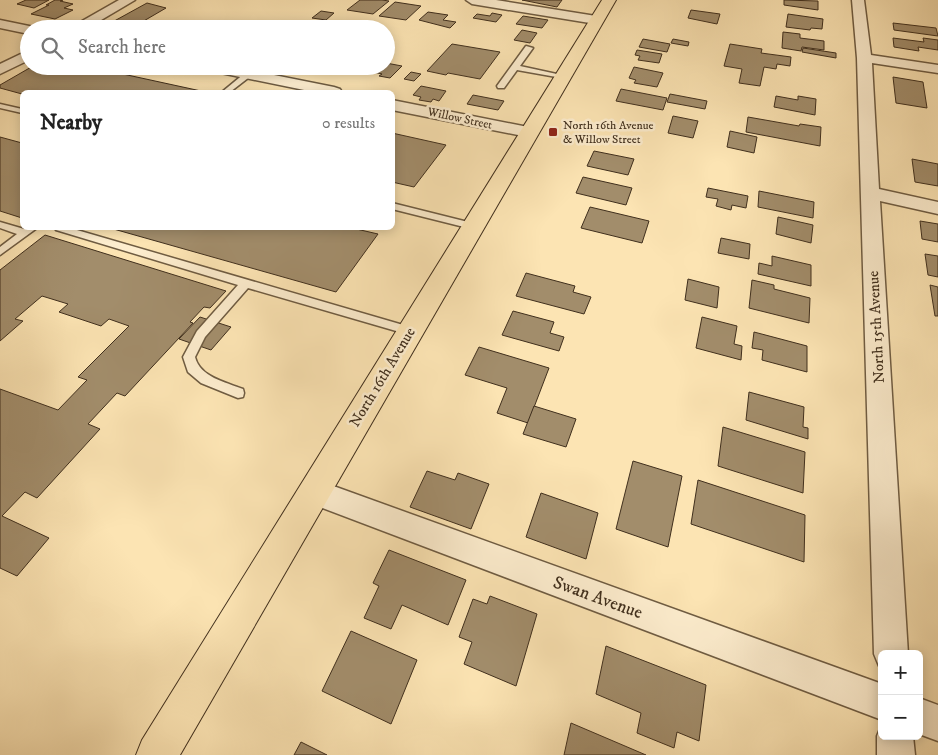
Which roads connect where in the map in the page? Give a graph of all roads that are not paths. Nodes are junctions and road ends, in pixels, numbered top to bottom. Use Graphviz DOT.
graph roads {
  1 [pos="128,0"];
  2 [pos="472,0"];
  3 [pos="609,0"];
  4 [pos="858,0"];
  5 [pos="91,20"];
  6 [pos="596,20"];
  7 [pos="0,24"];
  8 [pos="20,28"];
  9 [pos="529,48"];
  10 [pos="864,58"];
  11 [pos="20,59"];
  12 [pos="515,68"];
  13 [pos="938,69"];
  14 [pos="0,70"];
  15 [pos="248,75"];
  16 [pos="562,76"];
  17 [pos="502,86"];
  18 [pos="229,90"];
  19 [pos="324,90"];
  20 [pos="0,106"];
  21 [pos="395,106"];
  22 [pos="20,111"];
  23 [pos="528,132"];
  24 [pos="869,194"];
  25 [pos="395,207"];
  26 [pos="938,208"];
  27 [pos="0,225"];
  28 [pos="472,226"];
  29 [pos="20,229"];
  30 [pos="28,230"];
  31 [pos="67,230"];
  32 [pos="0,252"];
  33 [pos="246,284"];
  34 [pos="410,331"];
  35 [pos="238,393"];
  36 [pos="314,492"];
  37 [pos="891,650"];
  38 [pos="878,701"];
  39 [pos="923,717"];
  40 [pos="938,723"];
  41 [pos="895,740"];
  42 [pos="157,755"];
  43 [pos="896,755"];
  1 -- 5 [label="street"];
  2 -- 6 [label="street"];
  3 -- 6 [label="main road, North 16th Avenue"];
  4 -- 10 [label="street, North 15th Avenue"];
  6 -- 16 [label="main road, North 16th Avenue"];
  7 -- 8 [label="street"];
  9 -- 12 [label="lane"];
  10 -- 13 [label="street"];
  10 -- 24 [label="street, North 15th Avenue"];
  11 -- 14 [label="street"];
  12 -- 16 [label="lane"];
  12 -- 17 [label="lane"];
  15 -- 18 [label="lane"];
  15 -- 19 [label="street"];
  16 -- 23 [label="main road, North 16th Avenue"];
  20 -- 22 [label="lane"];
  21 -- 23 [label="street, Willow Street"];
  23 -- 28 [label="main road, North 16th Avenue"];
  24 -- 26 [label="street"];
  24 -- 37 [label="street, North 15th Avenue"];
  25 -- 28 [label="lane"];
  27 -- 29 [label="lane"];
  28 -- 34 [label="main road, North 16th Avenue"];
  30 -- 32 [label="lane"];
  31 -- 33 [label="lane"];
  33 -- 34 [label="lane"];
  33 -- 35 [label="lane"];
  34 -- 36 [label="main road, North 16th Avenue"];
  36 -- 38 [label="street, Swan Avenue"];
  36 -- 42 [label="main road, North 16th Avenue"];
  39 -- 40 [label="street"];
  41 -- 43 [label="street"];
}
